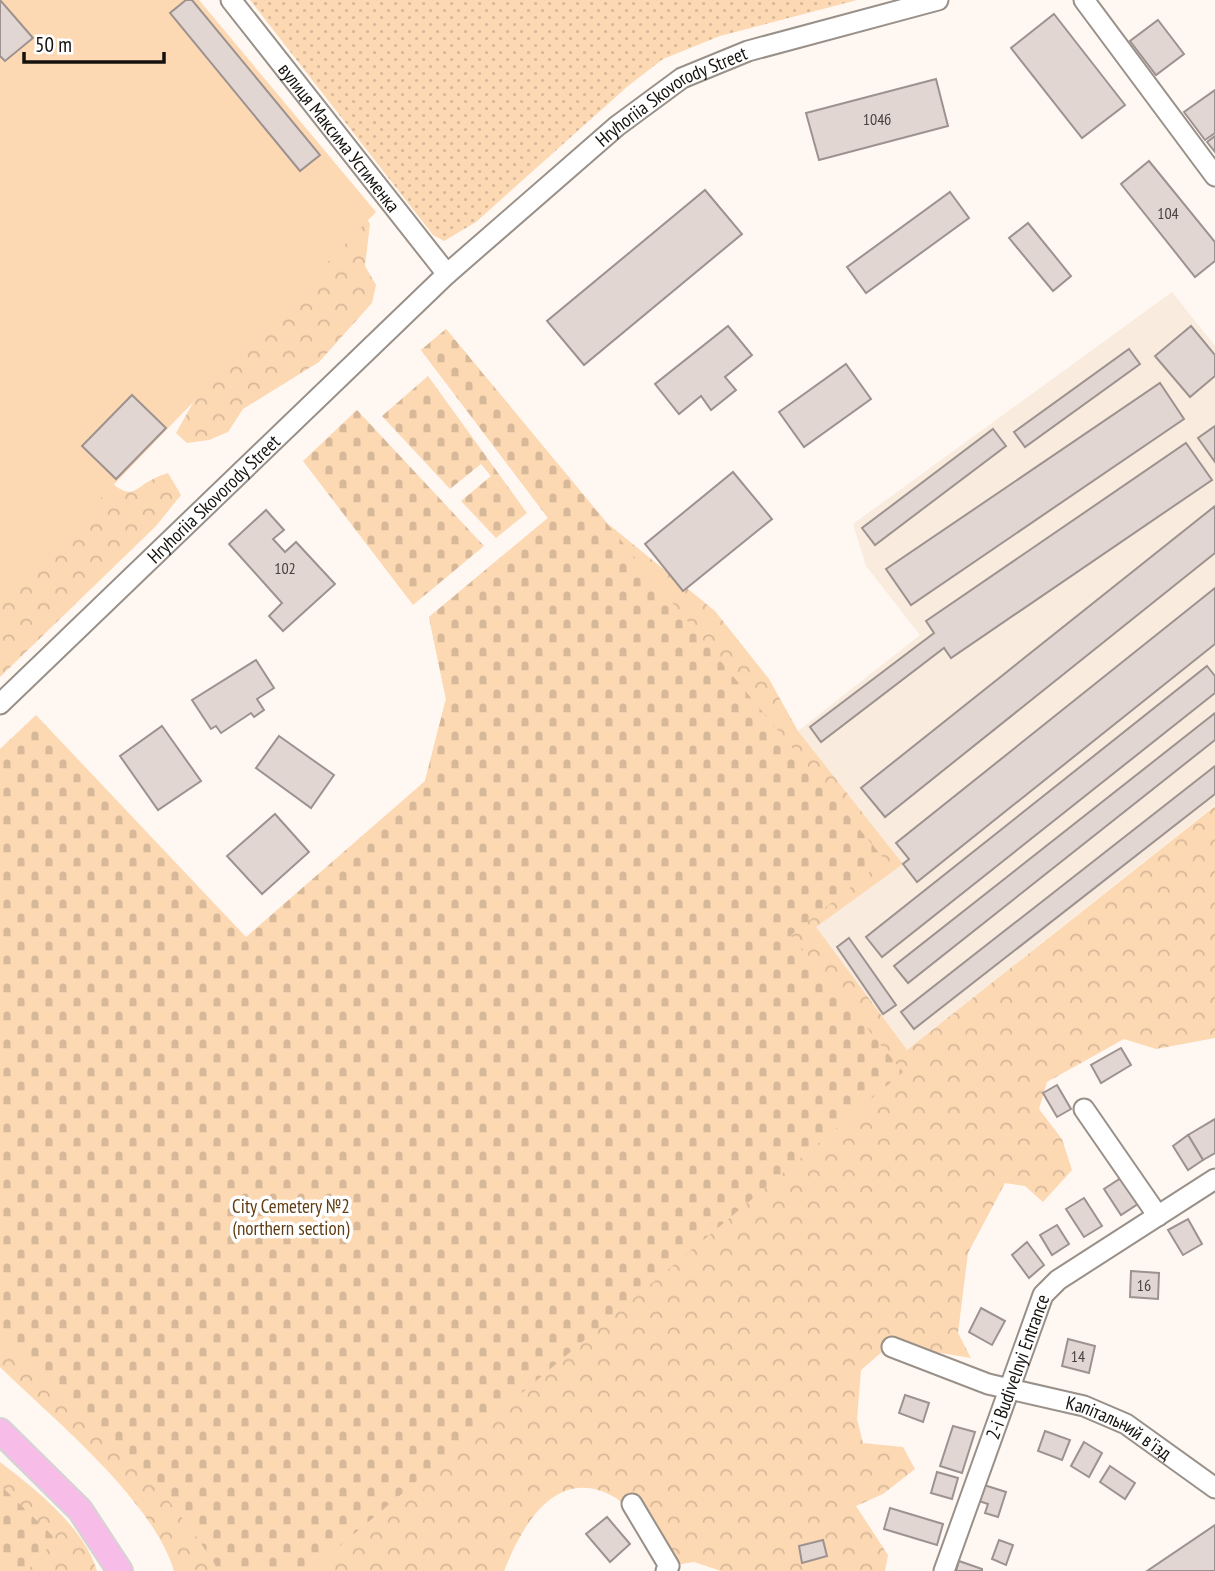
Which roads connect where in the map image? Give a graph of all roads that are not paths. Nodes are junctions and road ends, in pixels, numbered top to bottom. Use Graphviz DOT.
graph roads {
  1 [pos="231,0"];
  2 [pos="938,0"];
  3 [pos="1083,0"];
  4 [pos="1215,176"];
  5 [pos="447,274"];
  6 [pos="0,704"];
  7 [pos="1084,1109"];
  8 [pos="1215,1179"];
  9 [pos="1158,1216"];
  10 [pos="892,1347"];
  11 [pos="1011,1389"];
  12 [pos="0,1431"];
  13 [pos="1215,1488"];
  14 [pos="632,1504"];
  15 [pos="120,1571"];
  16 [pos="666,1571"];
  17 [pos="944,1571"];
  1 -- 5 [label="street, вулиця Максима Устименка"];
  2 -- 5 [label="street, Hryhoriia Skovorody Street"];
  3 -- 4 [label="street"];
  5 -- 6 [label="street, Hryhoriia Skovorody Street"];
  7 -- 9 [label="street"];
  8 -- 9 [label="street, 2-i Budivelnyi Entrance"];
  9 -- 11 [label="street, 2-i Budivelnyi Entrance"];
  10 -- 11 [label="street, Капітальний в'їзд"];
  11 -- 13 [label="street, Капітальний в'їзд"];
  11 -- 17 [label="street, 2-i Budivelnyi Entrance"];
  12 -- 15 [label="main road"];
  14 -- 16 [label="street"];
}
